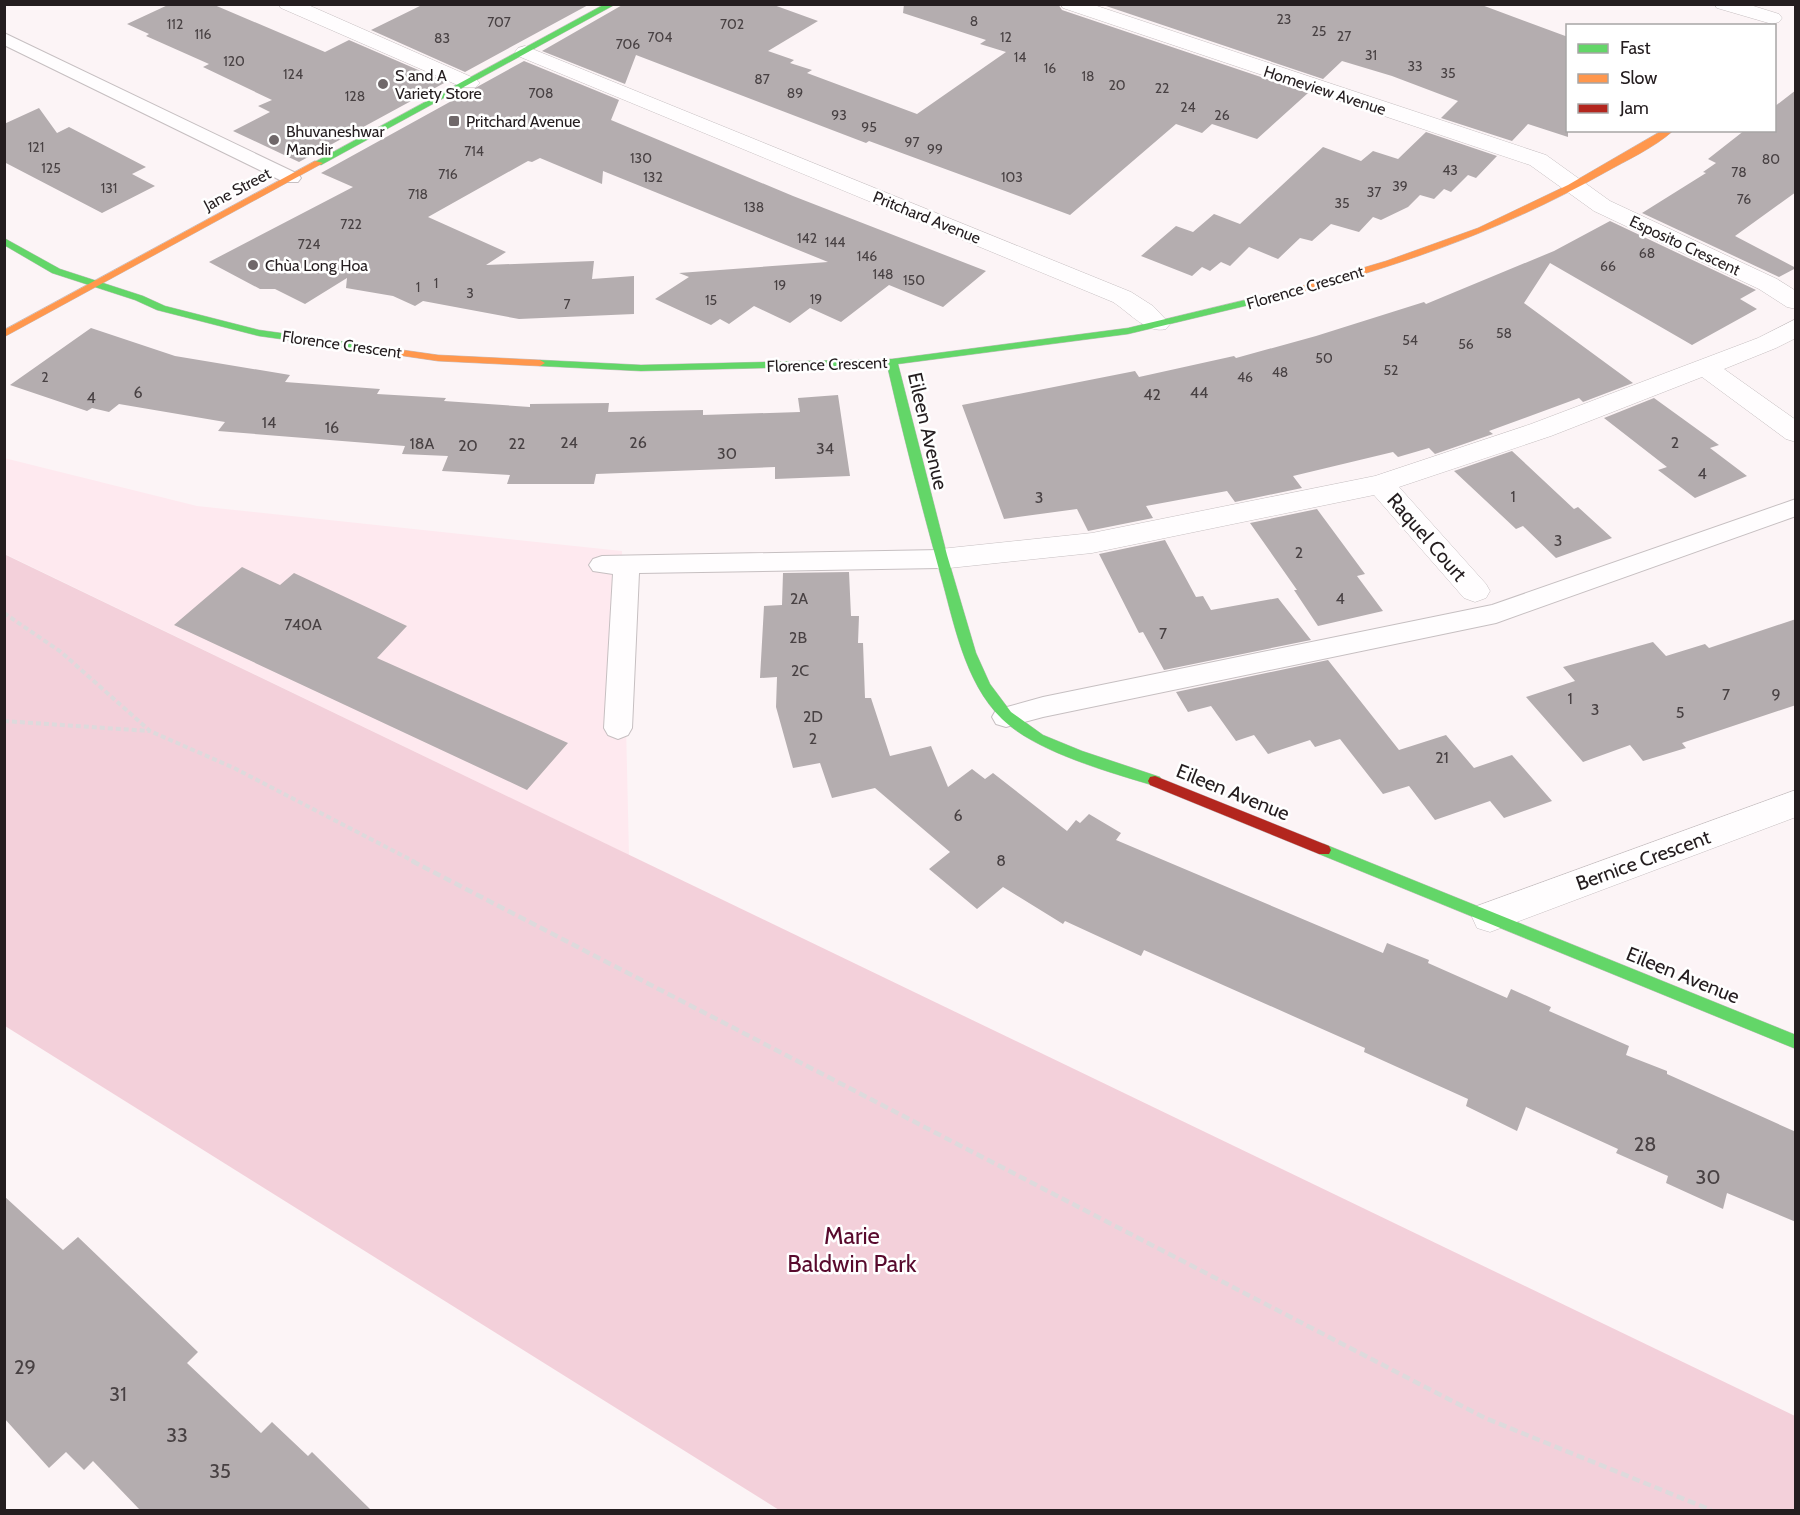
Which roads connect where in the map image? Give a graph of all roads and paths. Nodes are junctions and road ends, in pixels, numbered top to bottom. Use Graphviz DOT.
graph roads {
  1 [pos="288,4"];
  2 [pos="612,4"];
  3 [pos="1070,4"];
  4 [pos="1724,4"];
  5 [pos="1774,16"];
  6 [pos="4,38"];
  7 [pos="525,52"];
  8 [pos="469,83"];
  9 [pos="1667,132"];
  10 [pos="291,178"];
  11 [pos="1576,185"];
  12 [pos="4,241"];
  13 [pos="96,284"];
  14 [pos="1796,302"];
  15 [pos="1157,324"];
  16 [pos="1794,328"];
  17 [pos="4,334"];
  18 [pos="892,362"];
  19 [pos="1705,367"];
  20 [pos="1796,433"];
  21 [pos="1380,484"];
  22 [pos="1796,507"];
  23 [pos="940,560"];
  24 [pos="1474,591"];
  25 [pos="4,613"];
  26 [pos="1006,717"];
  27 [pos="4,721"];
  28 [pos="618,728"];
  29 [pos="150,731"];
  30 [pos="1796,803"];
  31 [pos="1490,917"];
  32 [pos="1796,1042"];
  33 [pos="1711,1510"];
  1 -- 8 [label="street"];
  2 -- 7 [label="street, Jane Street"];
  3 -- 11 [label="street, Homeview Avenue"];
  4 -- 5 [label="street"];
  6 -- 10 [label="lane"];
  7 -- 8 [label="street, Jane Street"];
  7 -- 15 [label="street, Pritchard Avenue"];
  8 -- 10 [label="street, Jane Street"];
  9 -- 11 [label="street, Florence Crescent"];
  10 -- 13 [label="street, Jane Street"];
  11 -- 14 [label="street, Esposito Crescent"];
  11 -- 15 [label="street, Florence Crescent"];
  12 -- 13 [label="street, Florence Crescent"];
  13 -- 17 [label="street, Jane Street"];
  13 -- 18 [label="street, Florence Crescent"];
  15 -- 18 [label="street, Florence Crescent"];
  16 -- 19 [label="street"];
  18 -- 23 [label="street, Eileen Avenue"];
  19 -- 20 [label="street"];
  19 -- 21 [label="street"];
  21 -- 23 [label="street"];
  21 -- 24 [label="street, Raquel Court"];
  22 -- 26 [label="lane"];
  23 -- 26 [label="street, Eileen Avenue"];
  23 -- 28 [label="lane"];
  25 -- 29 [label="path"];
  26 -- 31 [label="street, Eileen Avenue"];
  27 -- 29 [label="path"];
  29 -- 33 [label="path"];
  30 -- 31 [label="street, Bernice Crescent"];
  31 -- 32 [label="street, Eileen Avenue"];
}
